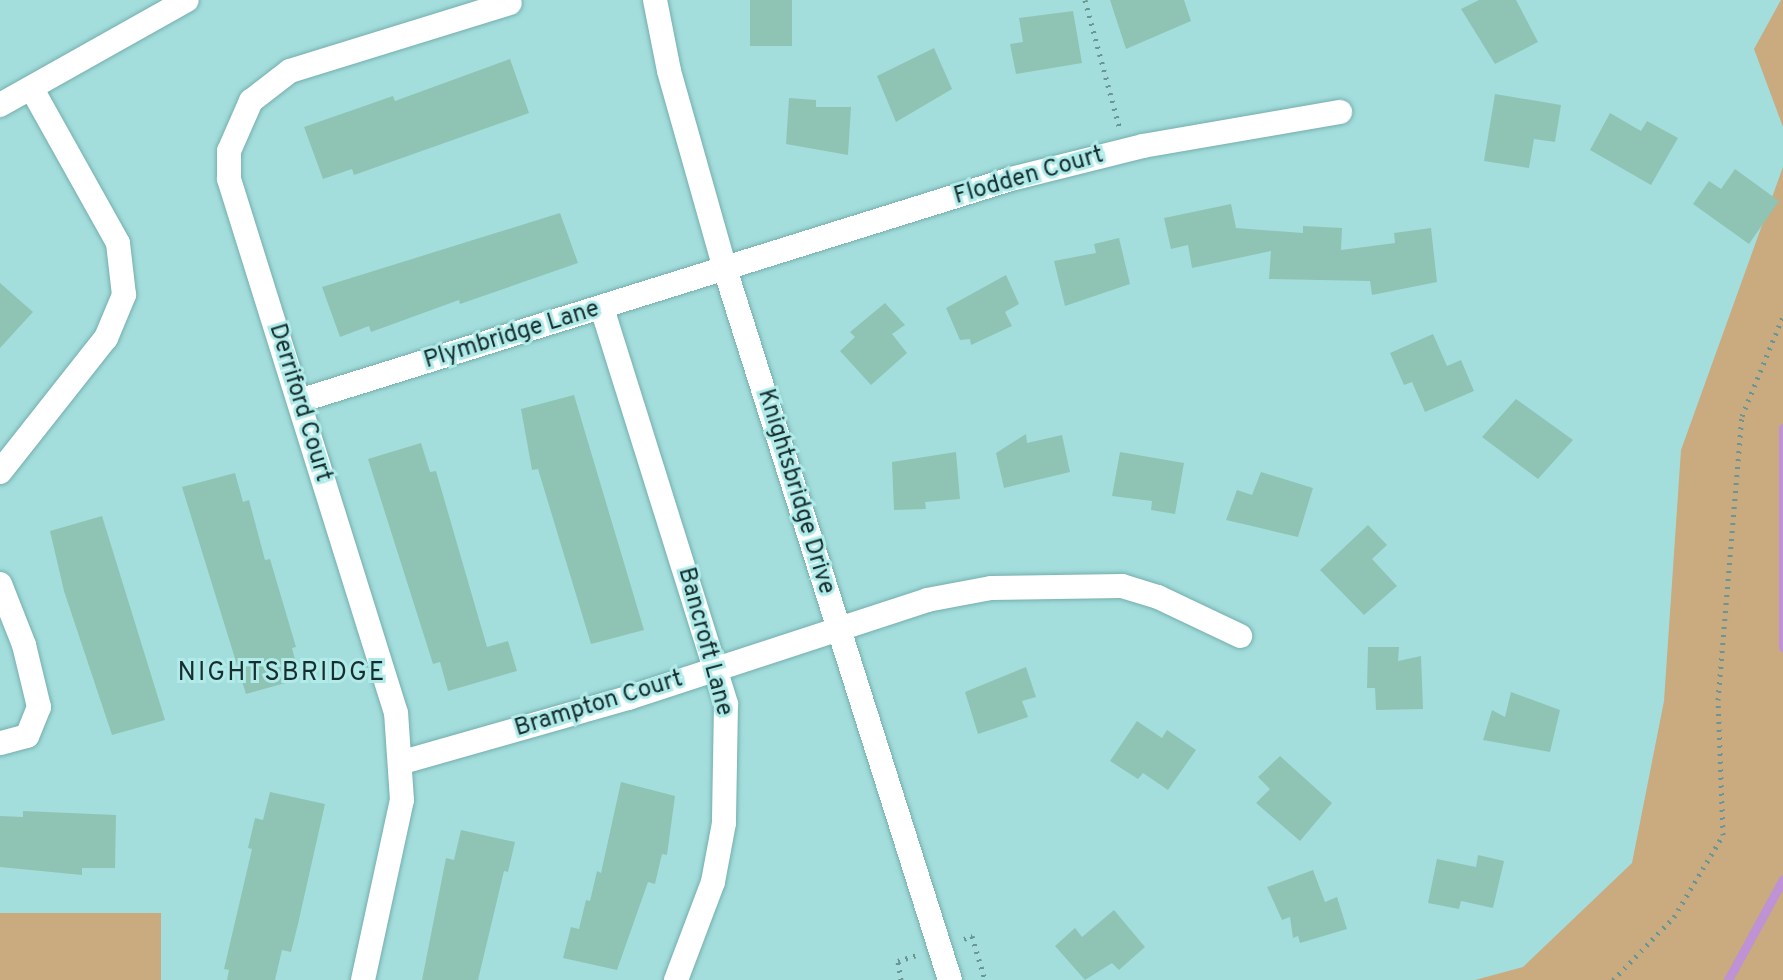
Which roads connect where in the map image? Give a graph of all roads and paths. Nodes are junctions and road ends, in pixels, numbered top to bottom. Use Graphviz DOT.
graph roads {
  1 [pos="187,0"];
  2 [pos="655,0"];
  3 [pos="1085,0"];
  4 [pos="510,3"];
  5 [pos="32,89"];
  6 [pos="0,105"];
  7 [pos="1340,112"];
  8 [pos="1125,150"];
  9 [pos="725,269"];
  10 [pos="602,308"];
  11 [pos="1783,316"];
  12 [pos="299,401"];
  13 [pos="0,472"];
  14 [pos="0,584"];
  15 [pos="838,628"];
  16 [pos="1240,636"];
  17 [pos="716,669"];
  18 [pos="0,743"];
  19 [pos="403,762"];
  20 [pos="363,980"];
  21 [pos="676,980"];
  22 [pos="950,980"];
  23 [pos="1613,980"];
  1 -- 5 [label="street"];
  2 -- 9 [label="street, Knightsbridge Drive"];
  3 -- 8 [label="path"];
  4 -- 12 [label="street, Derriford Court"];
  5 -- 6 [label="street"];
  5 -- 13 [label="street"];
  7 -- 8 [label="street, Flodden Court"];
  8 -- 9 [label="street, Flodden Court"];
  9 -- 10 [label="street, Plymbridge Lane"];
  9 -- 15 [label="street, Knightsbridge Drive"];
  10 -- 12 [label="street, Plymbridge Lane"];
  10 -- 17 [label="street, Bancroft Lane"];
  11 -- 23 [label="path"];
  12 -- 19 [label="street, Derriford Court"];
  14 -- 18 [label="street"];
  15 -- 16 [label="street, Brampton Court"];
  15 -- 17 [label="street, Brampton Court"];
  15 -- 22 [label="street, Knightsbridge Drive"];
  17 -- 19 [label="street, Brampton Court"];
  17 -- 21 [label="street, Bancroft Lane"];
  19 -- 20 [label="street, Derriford Court"];
}
